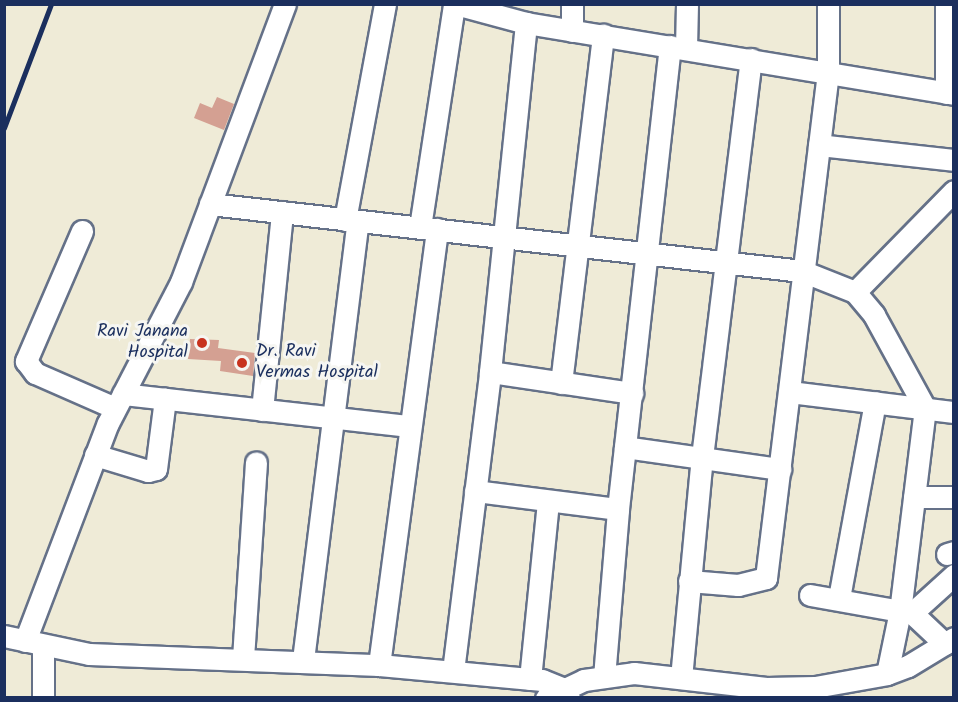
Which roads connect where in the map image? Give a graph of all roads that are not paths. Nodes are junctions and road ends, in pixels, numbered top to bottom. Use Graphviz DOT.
graph roads {
  1 [pos="285,4"];
  2 [pos="385,4"];
  3 [pos="455,4"];
  4 [pos="572,4"];
  5 [pos="687,4"];
  6 [pos="828,4"];
  7 [pos="946,4"];
  8 [pos="526,24"];
  9 [pos="572,31"];
  10 [pos="603,35"];
  11 [pos="678,47"];
  12 [pos="751,58"];
  13 [pos="828,72"];
  14 [pos="950,93"];
  15 [pos="819,145"];
  16 [pos="954,160"];
  17 [pos="949,200"];
  18 [pos="210,204"];
  19 [pos="282,212"];
  20 [pos="352,220"];
  21 [pos="428,228"];
  22 [pos="82,231"];
  23 [pos="502,237"];
  24 [pos="577,244"];
  25 [pos="647,253"];
  26 [pos="725,262"];
  27 [pos="802,271"];
  28 [pos="855,292"];
  29 [pos="490,372"];
  30 [pos="561,382"];
  31 [pos="790,392"];
  32 [pos="632,393"];
  33 [pos="165,399"];
  34 [pos="119,401"];
  35 [pos="875,402"];
  36 [pos="925,408"];
  37 [pos="262,410"];
  38 [pos="954,412"];
  39 [pos="333,418"];
  40 [pos="411,426"];
  41 [pos="625,447"];
  42 [pos="95,455"];
  43 [pos="702,457"];
  44 [pos="256,462"];
  45 [pos="780,469"];
  46 [pos="475,491"];
  47 [pos="914,497"];
  48 [pos="954,497"];
  49 [pos="548,501"];
  50 [pos="618,509"];
  51 [pos="954,575"];
  52 [pos="689,581"];
  53 [pos="810,595"];
  54 [pos="839,598"];
  55 [pos="906,612"];
  56 [pos="24,641"];
  57 [pos="949,641"];
  58 [pos="243,658"];
  59 [pos="303,660"];
  60 [pos="379,665"];
  61 [pos="453,671"];
  62 [pos="887,674"];
  63 [pos="604,677"];
  64 [pos="681,678"];
  65 [pos="530,679"];
  66 [pos="865,688"];
  67 [pos="734,691"];
  68 [pos="559,694"];
  69 [pos="44,698"];
  1 -- 18 [label="street"];
  2 -- 20 [label="street"];
  3 -- 8 [label="street"];
  3 -- 21 [label="street"];
  4 -- 9 [label="street"];
  5 -- 11 [label="street"];
  6 -- 13 [label="street"];
  7 -- 14 [label="street"];
  8 -- 9 [label="street"];
  8 -- 23 [label="street"];
  9 -- 10 [label="street"];
  10 -- 11 [label="street"];
  10 -- 24 [label="street"];
  11 -- 12 [label="street"];
  11 -- 25 [label="street"];
  12 -- 13 [label="street"];
  12 -- 26 [label="street"];
  13 -- 14 [label="street"];
  13 -- 15 [label="street"];
  15 -- 16 [label="street"];
  15 -- 27 [label="street"];
  17 -- 28 [label="street"];
  18 -- 19 [label="street"];
  18 -- 34 [label="street"];
  19 -- 20 [label="street"];
  19 -- 37 [label="street"];
  20 -- 21 [label="street"];
  20 -- 39 [label="street"];
  21 -- 23 [label="street"];
  21 -- 40 [label="street"];
  22 -- 34 [label="street"];
  23 -- 24 [label="street"];
  23 -- 29 [label="street"];
  24 -- 25 [label="street"];
  24 -- 30 [label="street"];
  25 -- 26 [label="street"];
  25 -- 32 [label="street"];
  26 -- 27 [label="street"];
  26 -- 43 [label="street"];
  27 -- 28 [label="street"];
  27 -- 31 [label="street"];
  28 -- 36 [label="street"];
  29 -- 30 [label="street"];
  29 -- 46 [label="street"];
  30 -- 32 [label="street"];
  31 -- 35 [label="street"];
  31 -- 45 [label="street"];
  32 -- 41 [label="street"];
  33 -- 34 [label="street"];
  33 -- 37 [label="street"];
  33 -- 42 [label="street"];
  34 -- 42 [label="street"];
  35 -- 36 [label="street"];
  35 -- 54 [label="street"];
  36 -- 38 [label="street"];
  36 -- 47 [label="street"];
  37 -- 39 [label="street"];
  39 -- 40 [label="street"];
  39 -- 59 [label="street"];
  40 -- 60 [label="street"];
  41 -- 43 [label="street"];
  41 -- 50 [label="street"];
  42 -- 56 [label="street"];
  43 -- 45 [label="street"];
  43 -- 52 [label="street"];
  44 -- 58 [label="street"];
  45 -- 52 [label="street"];
  46 -- 49 [label="street"];
  46 -- 61 [label="street"];
  47 -- 48 [label="street"];
  47 -- 55 [label="street"];
  49 -- 50 [label="street"];
  49 -- 65 [label="street"];
  50 -- 63 [label="street"];
  51 -- 55 [label="street"];
  52 -- 64 [label="street"];
  53 -- 54 [label="street"];
  54 -- 55 [label="street"];
  55 -- 57 [label="street"];
  55 -- 62 [label="street"];
  56 -- 58 [label="street"];
  56 -- 69 [label="street"];
  57 -- 62 [label="street"];
  58 -- 59 [label="street"];
  59 -- 60 [label="street"];
  60 -- 61 [label="street"];
  61 -- 65 [label="street"];
  62 -- 66 [label="street"];
  63 -- 64 [label="street"];
  63 -- 68 [label="street"];
  64 -- 67 [label="street"];
  65 -- 68 [label="street"];
  66 -- 67 [label="street"];
}
